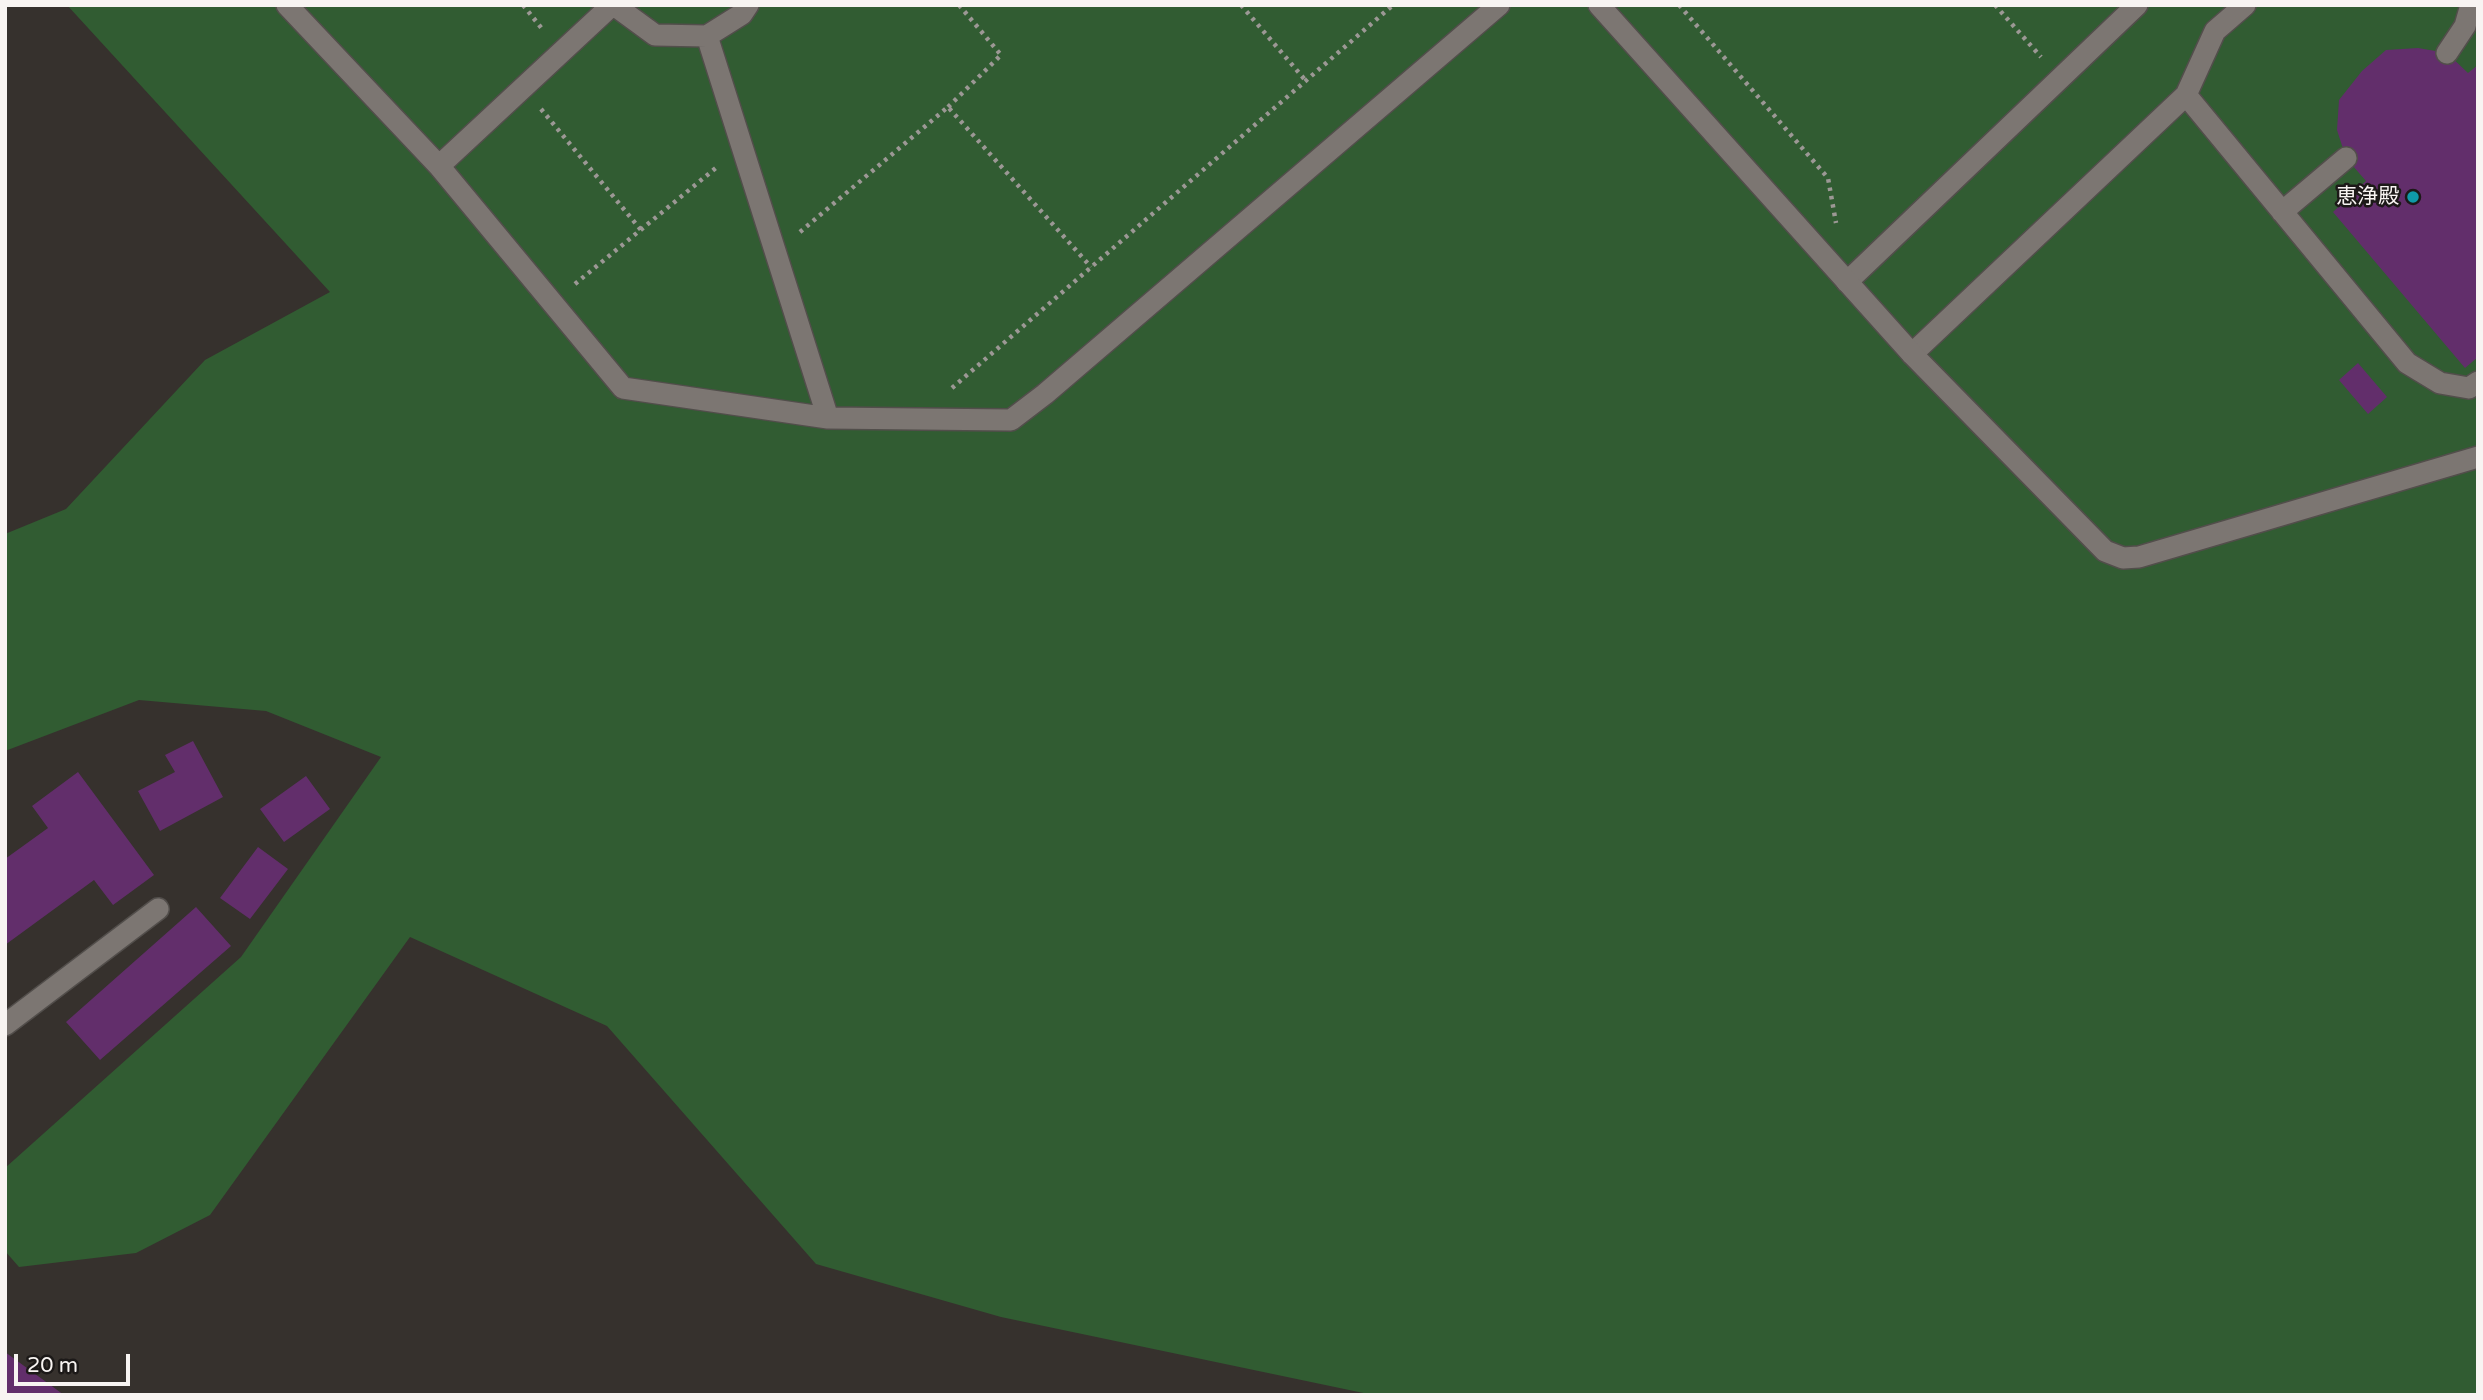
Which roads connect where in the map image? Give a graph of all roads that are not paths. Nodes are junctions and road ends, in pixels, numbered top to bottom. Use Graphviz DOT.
graph roads {
  1 [pos="287,5"];
  2 [pos="613,5"];
  3 [pos="748,5"];
  4 [pos="1499,5"];
  5 [pos="1599,5"];
  6 [pos="2137,5"];
  7 [pos="2245,5"];
  8 [pos="2471,5"];
  9 [pos="708,36"];
  10 [pos="2447,53"];
  11 [pos="2186,95"];
  12 [pos="2346,158"];
  13 [pos="439,166"];
  14 [pos="2282,212"];
  15 [pos="1847,282"];
  16 [pos="1912,354"];
  17 [pos="2478,382"];
  18 [pos="828,418"];
  19 [pos="2478,457"];
  20 [pos="158,909"];
  21 [pos="5,1025"];
  1 -- 13 [label="street"];
  2 -- 9 [label="street"];
  2 -- 13 [label="street"];
  3 -- 9 [label="street"];
  4 -- 18 [label="street"];
  5 -- 15 [label="street"];
  6 -- 15 [label="street"];
  7 -- 11 [label="street"];
  8 -- 10 [label="street"];
  9 -- 18 [label="street"];
  11 -- 14 [label="street"];
  11 -- 16 [label="street"];
  12 -- 14 [label="street"];
  13 -- 18 [label="street"];
  14 -- 17 [label="street"];
  15 -- 16 [label="street"];
  16 -- 19 [label="street"];
  20 -- 21 [label="street"];
}
